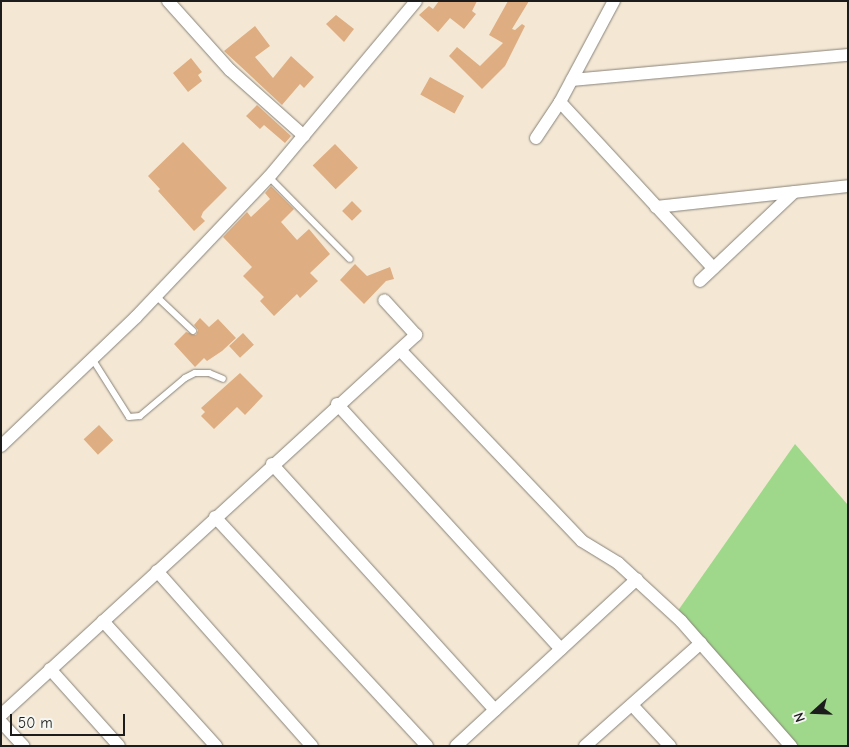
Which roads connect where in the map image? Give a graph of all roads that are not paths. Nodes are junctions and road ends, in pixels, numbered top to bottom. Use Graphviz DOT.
graph roads {
  1 [pos="168,1"];
  2 [pos="614,1"];
  3 [pos="415,2"];
  4 [pos="848,55"];
  5 [pos="572,80"];
  6 [pos="560,102"];
  7 [pos="304,136"];
  8 [pos="536,138"];
  9 [pos="269,177"];
  10 [pos="848,186"];
  11 [pos="794,192"];
  12 [pos="656,207"];
  13 [pos="350,259"];
  14 [pos="713,268"];
  15 [pos="700,281"];
  16 [pos="156,296"];
  17 [pos="384,300"];
  18 [pos="192,331"];
  19 [pos="401,351"];
  20 [pos="93,360"];
  21 [pos="223,379"];
  22 [pos="337,404"];
  23 [pos="1,446"];
  24 [pos="272,464"];
  25 [pos="215,517"];
  26 [pos="157,571"];
  27 [pos="637,579"];
  28 [pos="103,620"];
  29 [pos="700,644"];
  30 [pos="561,649"];
  31 [pos="50,669"];
  32 [pos="632,705"];
  33 [pos="495,710"];
  34 [pos="1,715"];
  35 [pos="1,722"];
  36 [pos="23,746"];
  37 [pos="119,746"];
  38 [pos="216,746"];
  39 [pos="312,746"];
  40 [pos="427,746"];
  41 [pos="456,746"];
  42 [pos="585,746"];
  43 [pos="670,746"];
  44 [pos="791,746"];
  1 -- 7 [label="street"];
  2 -- 5 [label="street"];
  3 -- 7 [label="street"];
  4 -- 5 [label="street"];
  5 -- 6 [label="street"];
  6 -- 8 [label="street"];
  6 -- 12 [label="street"];
  7 -- 9 [label="street"];
  9 -- 13 [label="lane"];
  9 -- 16 [label="street"];
  10 -- 11 [label="street"];
  11 -- 12 [label="street"];
  11 -- 14 [label="street"];
  12 -- 14 [label="street"];
  14 -- 15 [label="street"];
  16 -- 18 [label="lane"];
  16 -- 20 [label="street"];
  17 -- 19 [label="street"];
  19 -- 22 [label="street"];
  19 -- 27 [label="street"];
  20 -- 21 [label="lane"];
  20 -- 23 [label="street"];
  22 -- 24 [label="street"];
  22 -- 30 [label="street"];
  24 -- 25 [label="street"];
  24 -- 33 [label="street"];
  25 -- 26 [label="street"];
  25 -- 40 [label="street"];
  26 -- 28 [label="street"];
  26 -- 39 [label="street"];
  27 -- 29 [label="street"];
  27 -- 30 [label="street"];
  28 -- 31 [label="street"];
  28 -- 38 [label="street"];
  29 -- 32 [label="street"];
  29 -- 44 [label="street"];
  30 -- 33 [label="street"];
  31 -- 34 [label="street"];
  31 -- 37 [label="street"];
  32 -- 42 [label="street"];
  32 -- 43 [label="street"];
  33 -- 41 [label="street"];
  35 -- 36 [label="street"];
}
